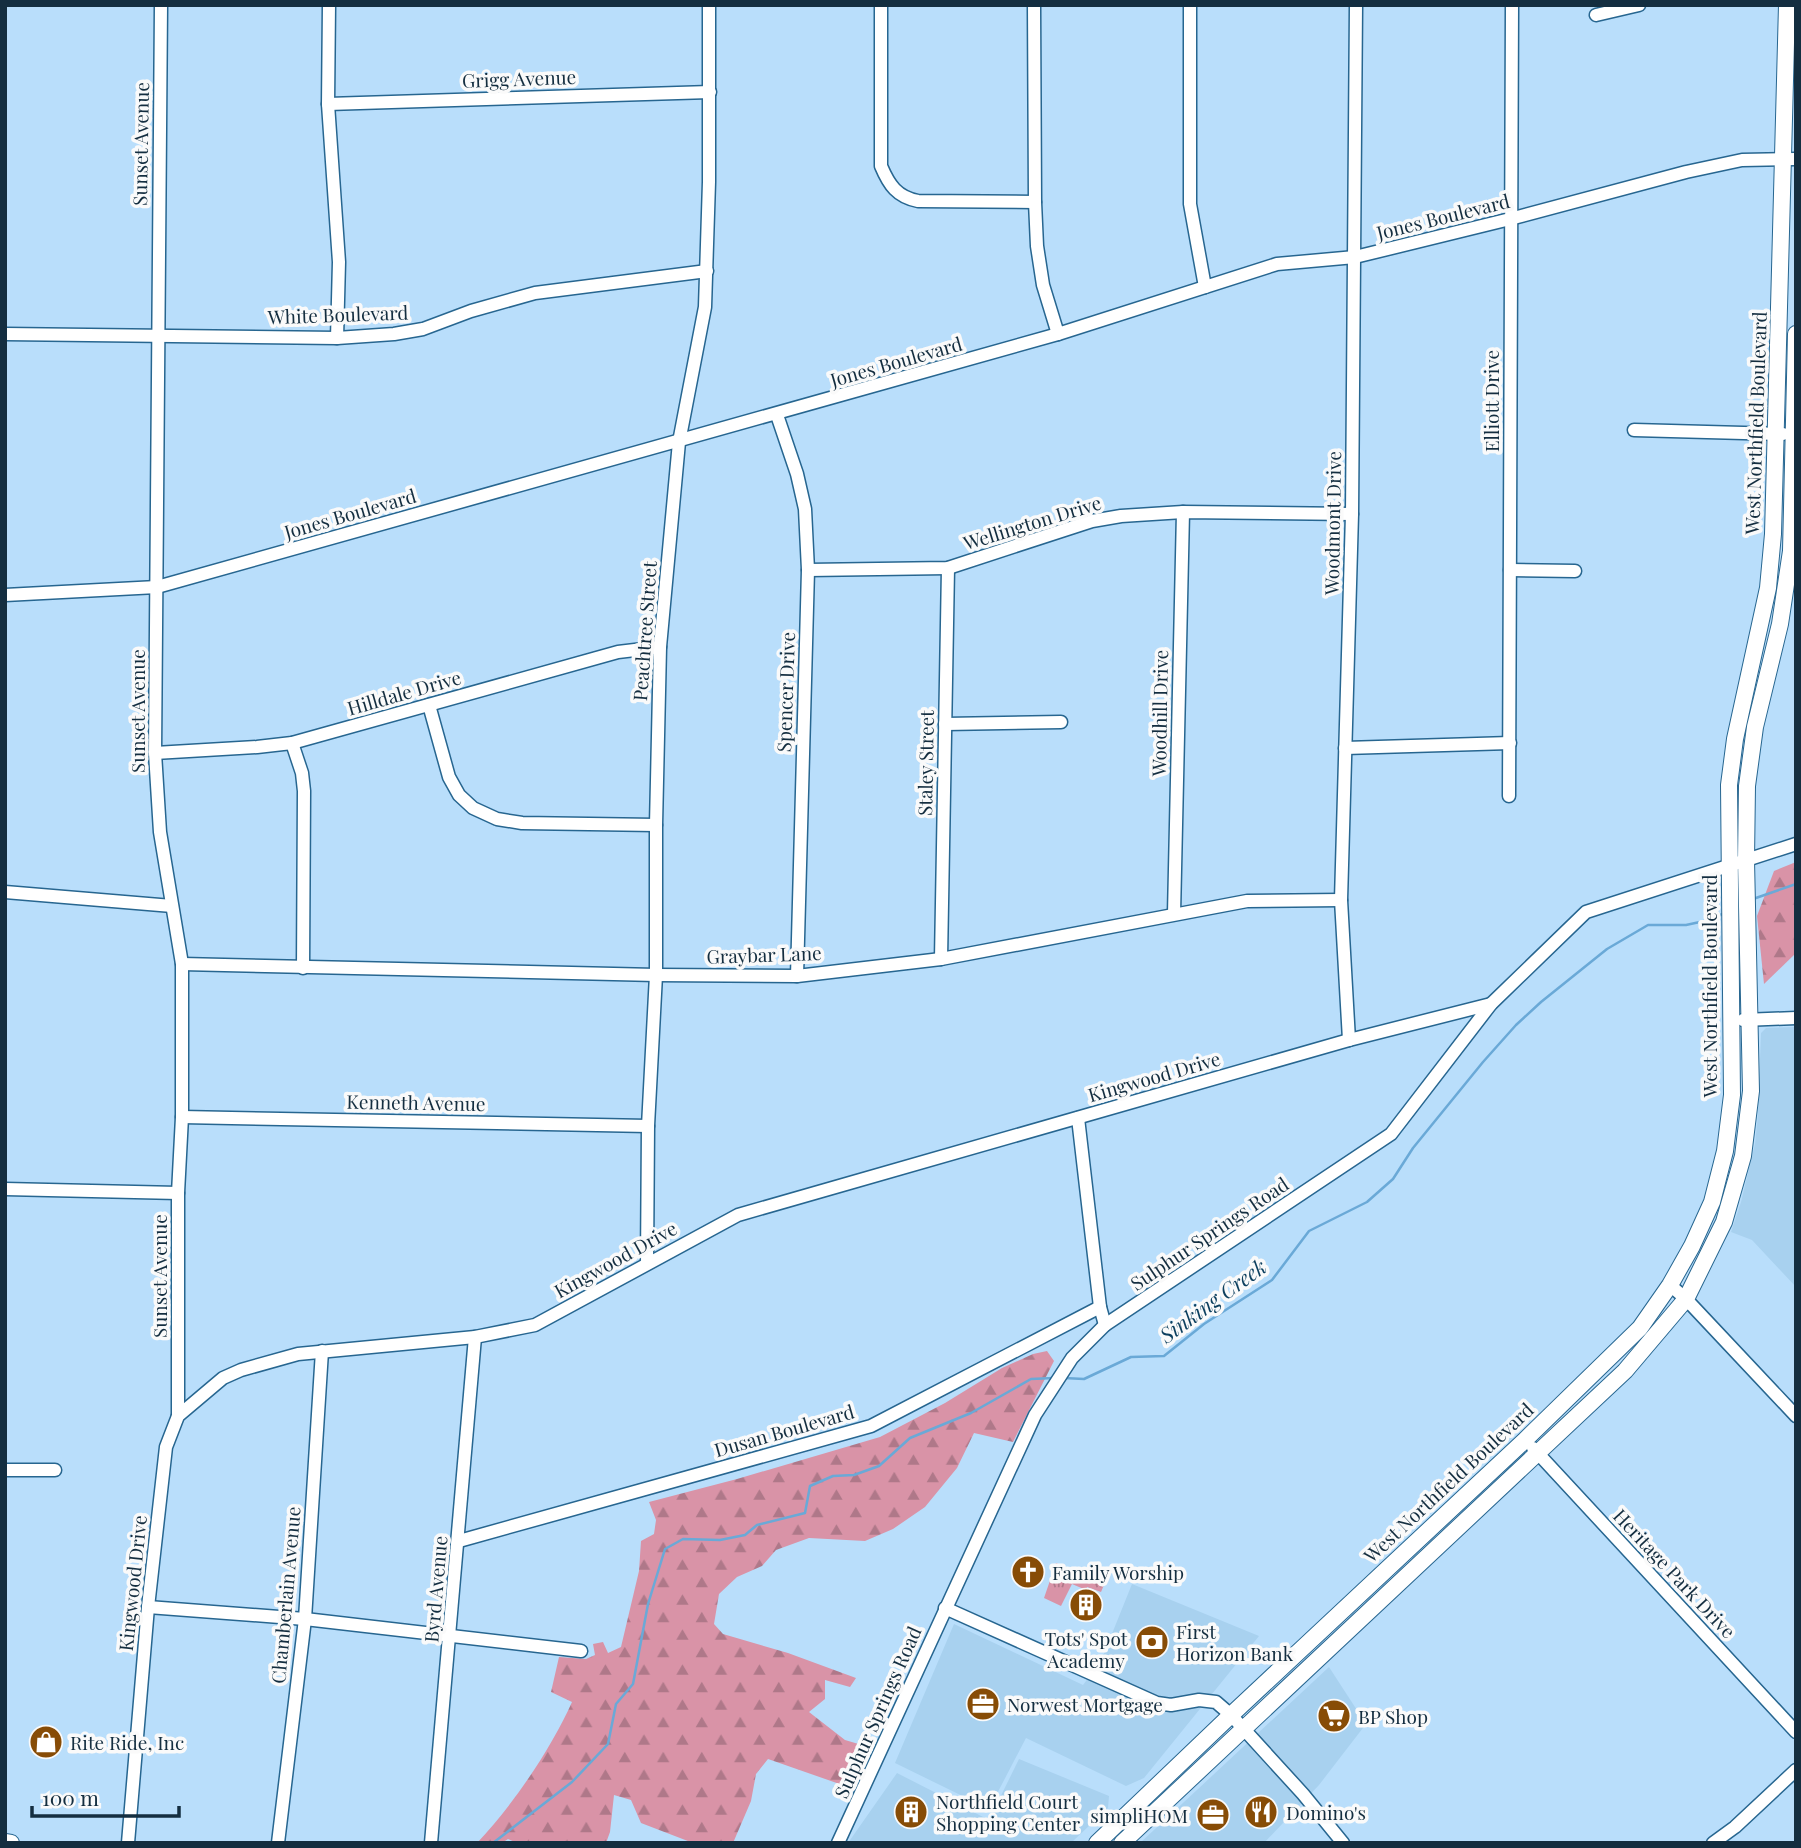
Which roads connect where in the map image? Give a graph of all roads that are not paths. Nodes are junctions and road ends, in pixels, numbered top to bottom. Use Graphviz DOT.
graph roads {
  1 [pos="161,5"];
  2 [pos="328,5"];
  3 [pos="709,5"];
  4 [pos="881,5"];
  5 [pos="1034,5"];
  6 [pos="1190,5"];
  7 [pos="1356,5"];
  8 [pos="1513,5"];
  9 [pos="1639,5"];
  10 [pos="1787,5"];
  11 [pos="1596,15"];
  12 [pos="1790,86"];
  13 [pos="710,92"];
  14 [pos="328,104"];
  15 [pos="1789,159"];
  16 [pos="1035,202"];
  17 [pos="1510,219"];
  18 [pos="1355,257"];
  19 [pos="707,271"];
  20 [pos="1205,287"];
  21 [pos="5,334"];
  22 [pos="1058,334"];
  23 [pos="1796,334"];
  24 [pos="157,336"];
  25 [pos="337,338"];
  26 [pos="777,415"];
  27 [pos="1634,430"];
  28 [pos="1775,434"];
  29 [pos="1794,434"];
  30 [pos="679,442"];
  31 [pos="1184,512"];
  32 [pos="1352,514"];
  33 [pos="948,568"];
  34 [pos="808,570"];
  35 [pos="1510,570"];
  36 [pos="1575,571"];
  37 [pos="157,587"];
  38 [pos="5,595"];
  39 [pos="660,647"];
  40 [pos="429,705"];
  41 [pos="1061,722"];
  42 [pos="945,724"];
  43 [pos="292,743"];
  44 [pos="1510,743"];
  45 [pos="1345,748"];
  46 [pos="155,753"];
  47 [pos="1510,796"];
  48 [pos="656,825"];
  49 [pos="1796,844"];
  50 [pos="1746,860"];
  51 [pos="1729,866"];
  52 [pos="5,892"];
  53 [pos="1341,900"];
  54 [pos="172,906"];
  55 [pos="1174,914"];
  56 [pos="941,959"];
  57 [pos="182,964"];
  58 [pos="303,968"];
  59 [pos="656,975"];
  60 [pos="797,976"];
  61 [pos="1491,1004"];
  62 [pos="1796,1018"];
  63 [pos="1750,1020"];
  64 [pos="1732,1021"];
  65 [pos="1349,1040"];
  66 [pos="183,1117"];
  67 [pos="1078,1118"];
  68 [pos="648,1126"];
  69 [pos="5,1189"];
  70 [pos="178,1193"];
  71 [pos="646,1263"];
  72 [pos="1670,1285"];
  73 [pos="1685,1299"];
  74 [pos="1100,1307"];
  75 [pos="1105,1325"];
  76 [pos="475,1338"];
  77 [pos="322,1351"];
  78 [pos="178,1416"];
  79 [pos="1796,1416"];
  80 [pos="1525,1440"];
  81 [pos="1539,1454"];
  82 [pos="5,1470"];
  83 [pos="55,1470"];
  84 [pos="1455,1504"];
  85 [pos="1469,1518"];
  86 [pos="459,1541"];
  87 [pos="148,1607"];
  88 [pos="945,1608"];
  89 [pos="305,1619"];
  90 [pos="450,1637"];
  91 [pos="581,1651"];
  92 [pos="1231,1715"];
  93 [pos="1243,1728"];
  94 [pos="1796,1732"];
  95 [pos="1796,1770"];
  96 [pos="5,1842"];
  97 [pos="11,1843"];
  98 [pos="128,1843"];
  99 [pos="278,1843"];
  100 [pos="431,1843"];
  101 [pos="838,1843"];
  102 [pos="1097,1843"];
  103 [pos="1122,1843"];
  104 [pos="1343,1843"];
  105 [pos="1713,1843"];
  1 -- 24 [label="street, Sunset Avenue"];
  2 -- 14 [label="street"];
  3 -- 13 [label="street, Peachtree Street"];
  4 -- 16 [label="street"];
  5 -- 16 [label="street"];
  6 -- 20 [label="street"];
  7 -- 18 [label="street, Woodmont Drive"];
  8 -- 17 [label="street, Elliott Drive"];
  9 -- 11 [label="street"];
  10 -- 12 [label="main road, West Northfield Boulevard"];
  12 -- 15 [label="main road, West Northfield Boulevard"];
  13 -- 14 [label="street, Grigg Avenue"];
  13 -- 19 [label="street, Peachtree Street"];
  14 -- 25 [label="street"];
  15 -- 17 [label="street, Jones Boulevard"];
  15 -- 28 [label="main road, West Northfield Boulevard"];
  16 -- 22 [label="street"];
  17 -- 18 [label="street, Jones Boulevard"];
  17 -- 35 [label="street, Elliott Drive"];
  18 -- 20 [label="street, Jones Boulevard"];
  18 -- 32 [label="street, Woodmont Drive"];
  19 -- 25 [label="street, White Boulevard"];
  19 -- 30 [label="street, Peachtree Street"];
  20 -- 22 [label="street, Jones Boulevard"];
  21 -- 24 [label="street, White Boulevard"];
  22 -- 26 [label="street, Jones Boulevard"];
  23 -- 29 [label="main road, West Northfield Boulevard"];
  24 -- 25 [label="street, White Boulevard"];
  24 -- 37 [label="street, Sunset Avenue"];
  26 -- 30 [label="street, Jones Boulevard"];
  26 -- 34 [label="street, Spencer Drive"];
  27 -- 28 [label="street"];
  28 -- 29 [label="street"];
  28 -- 51 [label="main road, West Northfield Boulevard"];
  29 -- 50 [label="main road, West Northfield Boulevard"];
  30 -- 37 [label="street, Jones Boulevard"];
  30 -- 39 [label="street, Peachtree Street"];
  31 -- 32 [label="street, Wellington Drive"];
  31 -- 33 [label="street, Wellington Drive"];
  31 -- 55 [label="street, Woodhill Drive"];
  32 -- 45 [label="street, Woodmont Drive"];
  33 -- 34 [label="street, Wellington Drive"];
  33 -- 42 [label="street, Staley Street"];
  34 -- 60 [label="street, Spencer Drive"];
  35 -- 36 [label="street"];
  35 -- 44 [label="street, Elliott Drive"];
  37 -- 38 [label="street, Jones Boulevard"];
  37 -- 46 [label="street, Sunset Avenue"];
  39 -- 40 [label="street, Hilldale Drive"];
  39 -- 48 [label="street, Peachtree Street"];
  40 -- 43 [label="street, Hilldale Drive"];
  40 -- 48 [label="street"];
  41 -- 42 [label="street"];
  42 -- 56 [label="street, Staley Street"];
  43 -- 46 [label="street, Hilldale Drive"];
  43 -- 58 [label="street"];
  44 -- 45 [label="street"];
  44 -- 47 [label="street, Elliott Drive"];
  45 -- 53 [label="street, Woodmont Drive"];
  46 -- 54 [label="street, Sunset Avenue"];
  48 -- 59 [label="street, Peachtree Street"];
  49 -- 50 [label="street, Sulphur Springs Road"];
  50 -- 51 [label="street, Sulphur Springs Road"];
  50 -- 63 [label="main road, West Northfield Boulevard"];
  51 -- 61 [label="street, Sulphur Springs Road"];
  51 -- 64 [label="main road, West Northfield Boulevard"];
  52 -- 54 [label="street"];
  53 -- 55 [label="street, Graybar Lane"];
  53 -- 65 [label="street, Woodmont Drive"];
  54 -- 57 [label="street, Sunset Avenue"];
  55 -- 56 [label="street, Graybar Lane"];
  56 -- 60 [label="street, Graybar Lane"];
  57 -- 58 [label="street, Graybar Lane"];
  57 -- 66 [label="street, Sunset Avenue"];
  58 -- 59 [label="street, Graybar Lane"];
  59 -- 60 [label="street, Graybar Lane"];
  59 -- 68 [label="street, Peachtree Street"];
  61 -- 65 [label="street, Kingwood Drive"];
  61 -- 75 [label="street, Sulphur Springs Road"];
  62 -- 63 [label="street"];
  63 -- 64 [label="street"];
  63 -- 73 [label="main road, West Northfield Boulevard"];
  64 -- 72 [label="main road, West Northfield Boulevard"];
  65 -- 67 [label="street, Kingwood Drive"];
  66 -- 68 [label="street, Kenneth Avenue"];
  66 -- 70 [label="street, Sunset Avenue"];
  67 -- 71 [label="street, Kingwood Drive"];
  67 -- 74 [label="street"];
  68 -- 71 [label="street, Peachtree Street"];
  69 -- 70 [label="street"];
  70 -- 78 [label="street, Sunset Avenue"];
  71 -- 76 [label="street, Kingwood Drive"];
  72 -- 73 [label="street"];
  72 -- 80 [label="main road, West Northfield Boulevard"];
  73 -- 79 [label="street"];
  73 -- 81 [label="main road, West Northfield Boulevard"];
  74 -- 75 [label="street"];
  74 -- 86 [label="street, Dusan Boulevard"];
  75 -- 88 [label="street, Sulphur Springs Road"];
  76 -- 77 [label="street, Kingwood Drive"];
  76 -- 86 [label="street, Byrd Avenue"];
  77 -- 78 [label="street, Kingwood Drive"];
  77 -- 89 [label="street, Chamberlain Avenue"];
  78 -- 87 [label="street, Kingwood Drive"];
  80 -- 81 [label="street, Heritage Park Drive"];
  80 -- 84 [label="main road, West Northfield Boulevard"];
  81 -- 85 [label="main road, West Northfield Boulevard"];
  81 -- 94 [label="street, Heritage Park Drive"];
  82 -- 83 [label="street"];
  84 -- 85 [label="main road"];
  84 -- 92 [label="main road, West Northfield Boulevard"];
  85 -- 93 [label="main road, West Northfield Boulevard"];
  86 -- 90 [label="street, Byrd Avenue"];
  87 -- 89 [label="street"];
  87 -- 98 [label="street, Kingwood Drive"];
  88 -- 92 [label="street"];
  88 -- 101 [label="street, Sulphur Springs Road"];
  89 -- 90 [label="street"];
  89 -- 99 [label="street, Chamberlain Avenue"];
  90 -- 91 [label="street"];
  90 -- 100 [label="street, Byrd Avenue"];
  92 -- 93 [label="street"];
  92 -- 102 [label="main road, West Northfield Boulevard"];
  93 -- 103 [label="main road, West Northfield Boulevard"];
  93 -- 104 [label="street"];
  95 -- 105 [label="street"];
  96 -- 97 [label="main road"];
}
